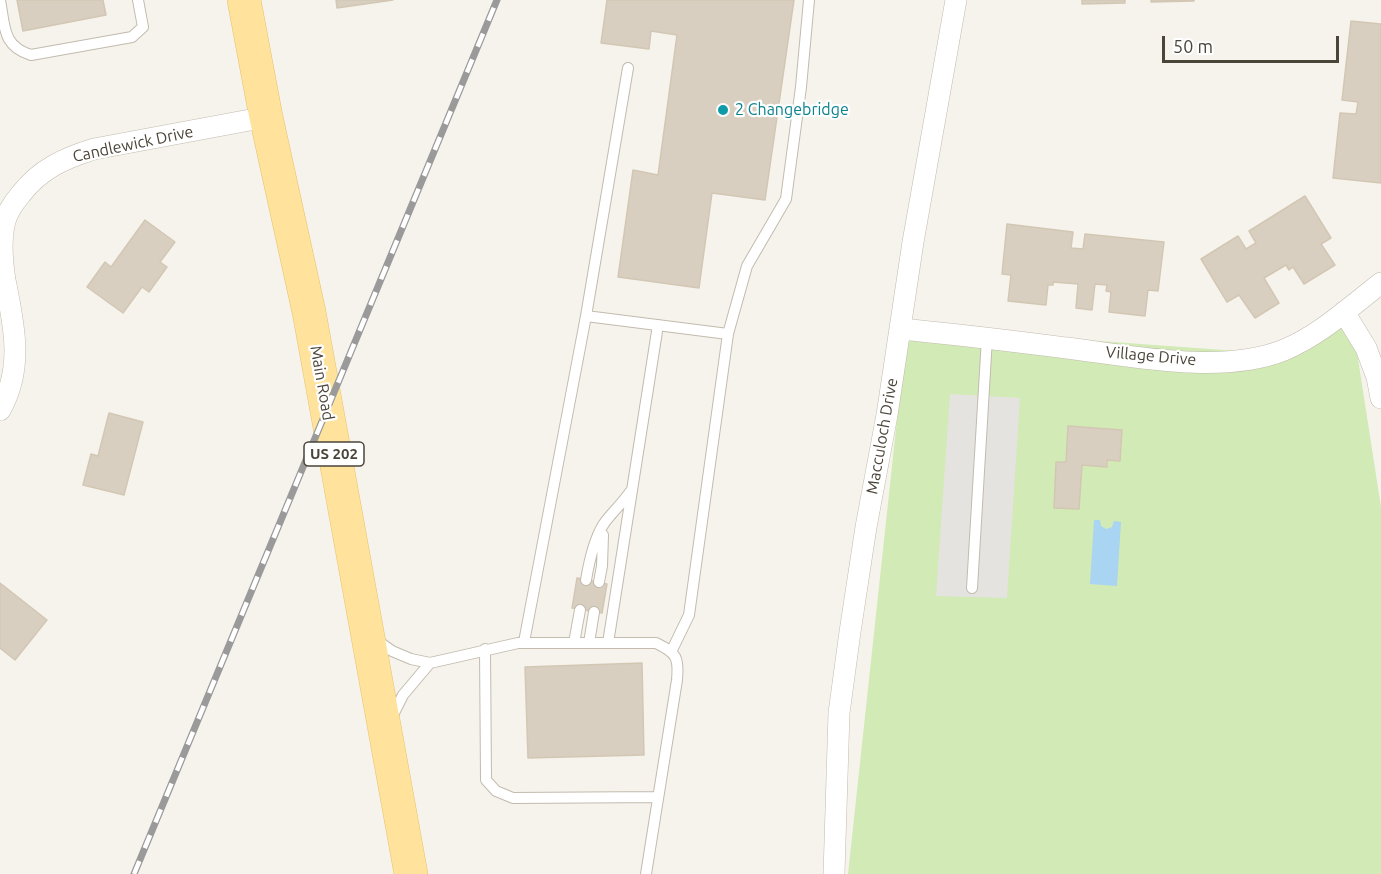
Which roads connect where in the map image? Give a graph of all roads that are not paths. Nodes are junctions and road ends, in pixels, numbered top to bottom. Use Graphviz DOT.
graph roads {
  1 [pos="0,0"];
  2 [pos="138,0"];
  3 [pos="244,0"];
  4 [pos="809,0"];
  5 [pos="956,0"];
  6 [pos="628,68"];
  7 [pos="266,117"];
  8 [pos="1381,283"];
  9 [pos="1344,312"];
  10 [pos="586,316"];
  11 [pos="658,325"];
  12 [pos="900,328"];
  13 [pos="728,334"];
  14 [pos="987,338"];
  15 [pos="1381,398"];
  16 [pos="0,410"];
  17 [pos="634,486"];
  18 [pos="603,526"];
  19 [pos="586,580"];
  20 [pos="599,582"];
  21 [pos="972,588"];
  22 [pos="580,610"];
  23 [pos="594,612"];
  24 [pos="367,630"];
  25 [pos="524,642"];
  26 [pos="574,643"];
  27 [pos="589,643"];
  28 [pos="608,643"];
  29 [pos="484,649"];
  30 [pos="672,650"];
  31 [pos="430,663"];
  32 [pos="385,731"];
  33 [pos="658,797"];
  34 [pos="411,874"];
  35 [pos="646,874"];
  36 [pos="834,874"];
  1 -- 2 [label="lane"];
  3 -- 7 [label="main road, Main Road / US 202"];
  4 -- 13 [label="lane"];
  5 -- 12 [label="street, Macculoch Drive"];
  6 -- 10 [label="lane"];
  7 -- 16 [label="street, Candlewick Drive"];
  7 -- 24 [label="main road, Main Road / US 202"];
  8 -- 9 [label="street, Village Drive"];
  9 -- 14 [label="street, Village Drive"];
  9 -- 15 [label="street"];
  10 -- 11 [label="lane"];
  10 -- 25 [label="lane"];
  11 -- 13 [label="lane"];
  11 -- 17 [label="lane"];
  12 -- 14 [label="street, Village Drive"];
  12 -- 36 [label="street, Macculoch Drive"];
  13 -- 30 [label="lane"];
  14 -- 21 [label="lane"];
  17 -- 18 [label="lane"];
  17 -- 28 [label="lane"];
  18 -- 19 [label="lane"];
  18 -- 20 [label="lane"];
  22 -- 26 [label="lane"];
  23 -- 27 [label="lane"];
  24 -- 31 [label="lane"];
  24 -- 32 [label="main road, Main Road / US 202"];
  25 -- 26 [label="lane"];
  25 -- 29 [label="lane"];
  26 -- 27 [label="lane"];
  27 -- 28 [label="lane"];
  28 -- 30 [label="lane"];
  29 -- 31 [label="lane"];
  29 -- 33 [label="lane"];
  30 -- 33 [label="lane"];
  31 -- 32 [label="lane"];
  32 -- 34 [label="main road, Main Road / US 202"];
  33 -- 35 [label="lane"];
}
